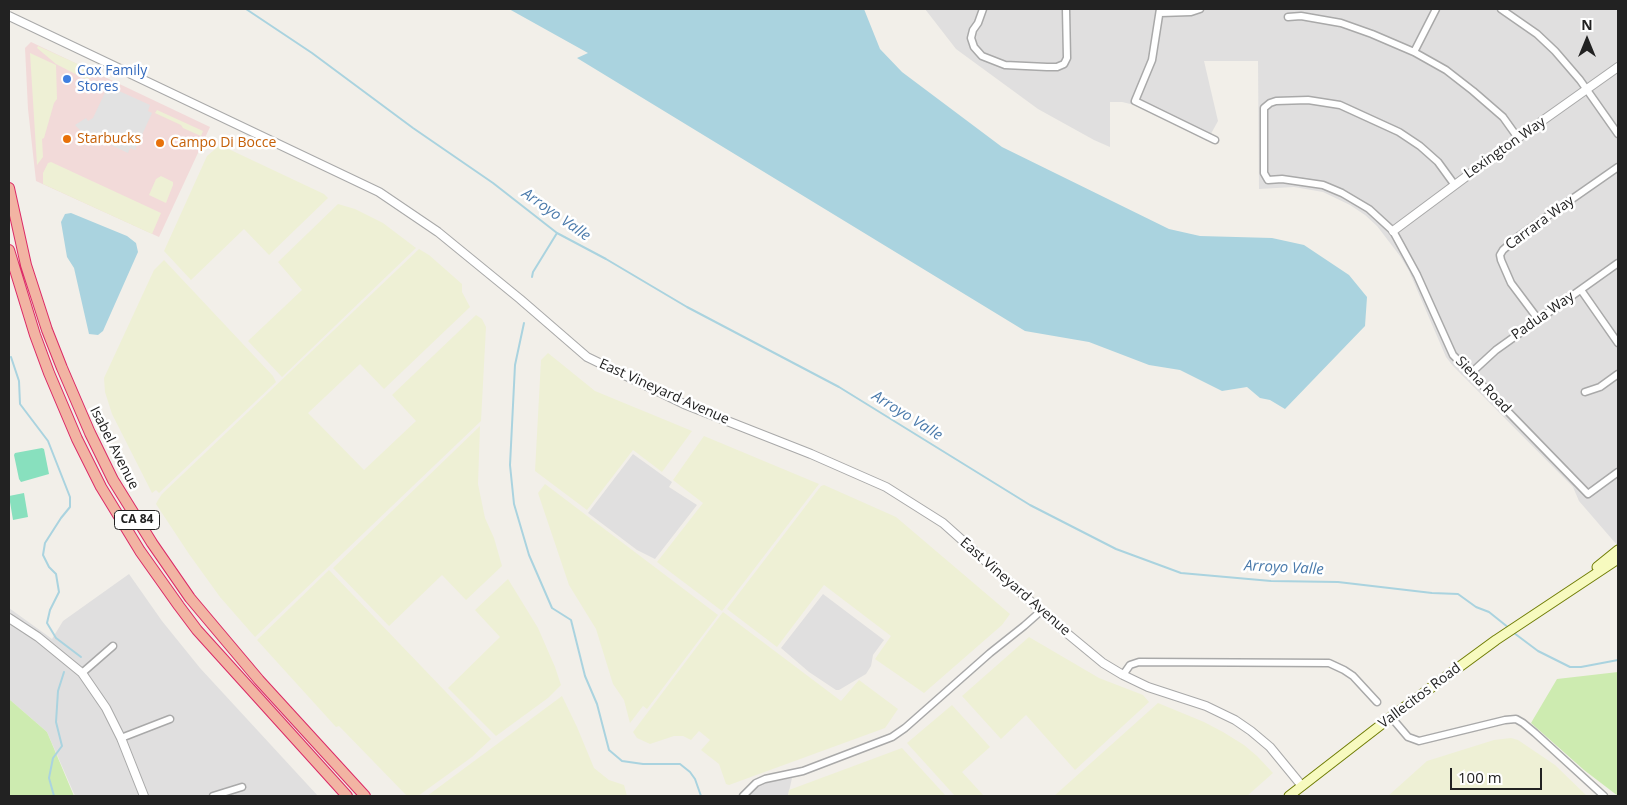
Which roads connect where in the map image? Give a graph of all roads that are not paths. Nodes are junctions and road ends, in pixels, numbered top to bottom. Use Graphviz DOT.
graph roads {
  1 [pos="983,9"];
  2 [pos="1066,9"];
  3 [pos="1200,9"];
  4 [pos="1436,9"];
  5 [pos="1501,9"];
  6 [pos="1160,11"];
  7 [pos="1511,11"];
  8 [pos="9,16"];
  9 [pos="1288,17"];
  10 [pos="1414,52"];
  11 [pos="1618,68"];
  12 [pos="1587,90"];
  13 [pos="1618,134"];
  14 [pos="1518,138"];
  15 [pos="1215,140"];
  16 [pos="1618,167"];
  17 [pos="1454,184"];
  18 [pos="9,188"];
  19 [pos="1392,231"];
  20 [pos="9,250"];
  21 [pos="1618,263"];
  22 [pos="1581,290"];
  23 [pos="1538,319"];
  24 [pos="1618,343"];
  25 [pos="1472,374"];
  26 [pos="1618,374"];
  27 [pos="1585,392"];
  28 [pos="1618,472"];
  29 [pos="1618,550"];
  30 [pos="1618,559"];
  31 [pos="1554,600"];
  32 [pos="1041,611"];
  33 [pos="9,618"];
  34 [pos="113,646"];
  35 [pos="82,674"];
  36 [pos="1123,675"];
  37 [pos="1377,702"];
  38 [pos="1391,717"];
  39 [pos="170,719"];
  40 [pos="121,738"];
  41 [pos="1302,786"];
  42 [pos="242,787"];
  43 [pos="144,796"];
  44 [pos="213,796"];
  45 [pos="347,796"];
  46 [pos="365,796"];
  47 [pos="742,796"];
  48 [pos="1289,796"];
  49 [pos="1604,796"];
  1 -- 2 [label="street"];
  3 -- 6 [label="street"];
  4 -- 10 [label="street"];
  5 -- 7 [label="street"];
  6 -- 15 [label="street"];
  7 -- 12 [label="street"];
  8 -- 32 [label="street, East Vineyard Avenue"];
  9 -- 10 [label="street"];
  10 -- 14 [label="street"];
  11 -- 12 [label="street, Lexington Way"];
  12 -- 13 [label="street"];
  12 -- 14 [label="street, Lexington Way"];
  14 -- 17 [label="street, Lexington Way"];
  16 -- 23 [label="street, Carrara Way"];
  17 -- 19 [label="street, Lexington Way"];
  17 -- 19 [label="street, Siena Road"];
  18 -- 46 [label="highway, Isabel Avenue / CA 84"];
  19 -- 25 [label="street, Siena Road"];
  20 -- 45 [label="highway, Isabel Avenue / CA 84"];
  21 -- 22 [label="street, Padua Way"];
  22 -- 23 [label="street, Padua Way"];
  22 -- 24 [label="street"];
  23 -- 25 [label="street, Padua Way"];
  25 -- 28 [label="street, Siena Road"];
  26 -- 27 [label="street"];
  29 -- 31 [label="main road, Vallecitos Road"];
  30 -- 31 [label="main road, Vallecitos Road"];
  31 -- 38 [label="main road, Vallecitos Road"];
  32 -- 36 [label="street, East Vineyard Avenue"];
  32 -- 47 [label="street"];
  33 -- 35 [label="street"];
  34 -- 35 [label="street"];
  35 -- 40 [label="street"];
  36 -- 37 [label="street"];
  36 -- 41 [label="street, East Vineyard Avenue"];
  38 -- 41 [label="main road, Vallecitos Road"];
  38 -- 49 [label="street"];
  39 -- 40 [label="street"];
  40 -- 43 [label="street"];
  41 -- 48 [label="main road, Vallecitos Road"];
  42 -- 44 [label="street"];
}
